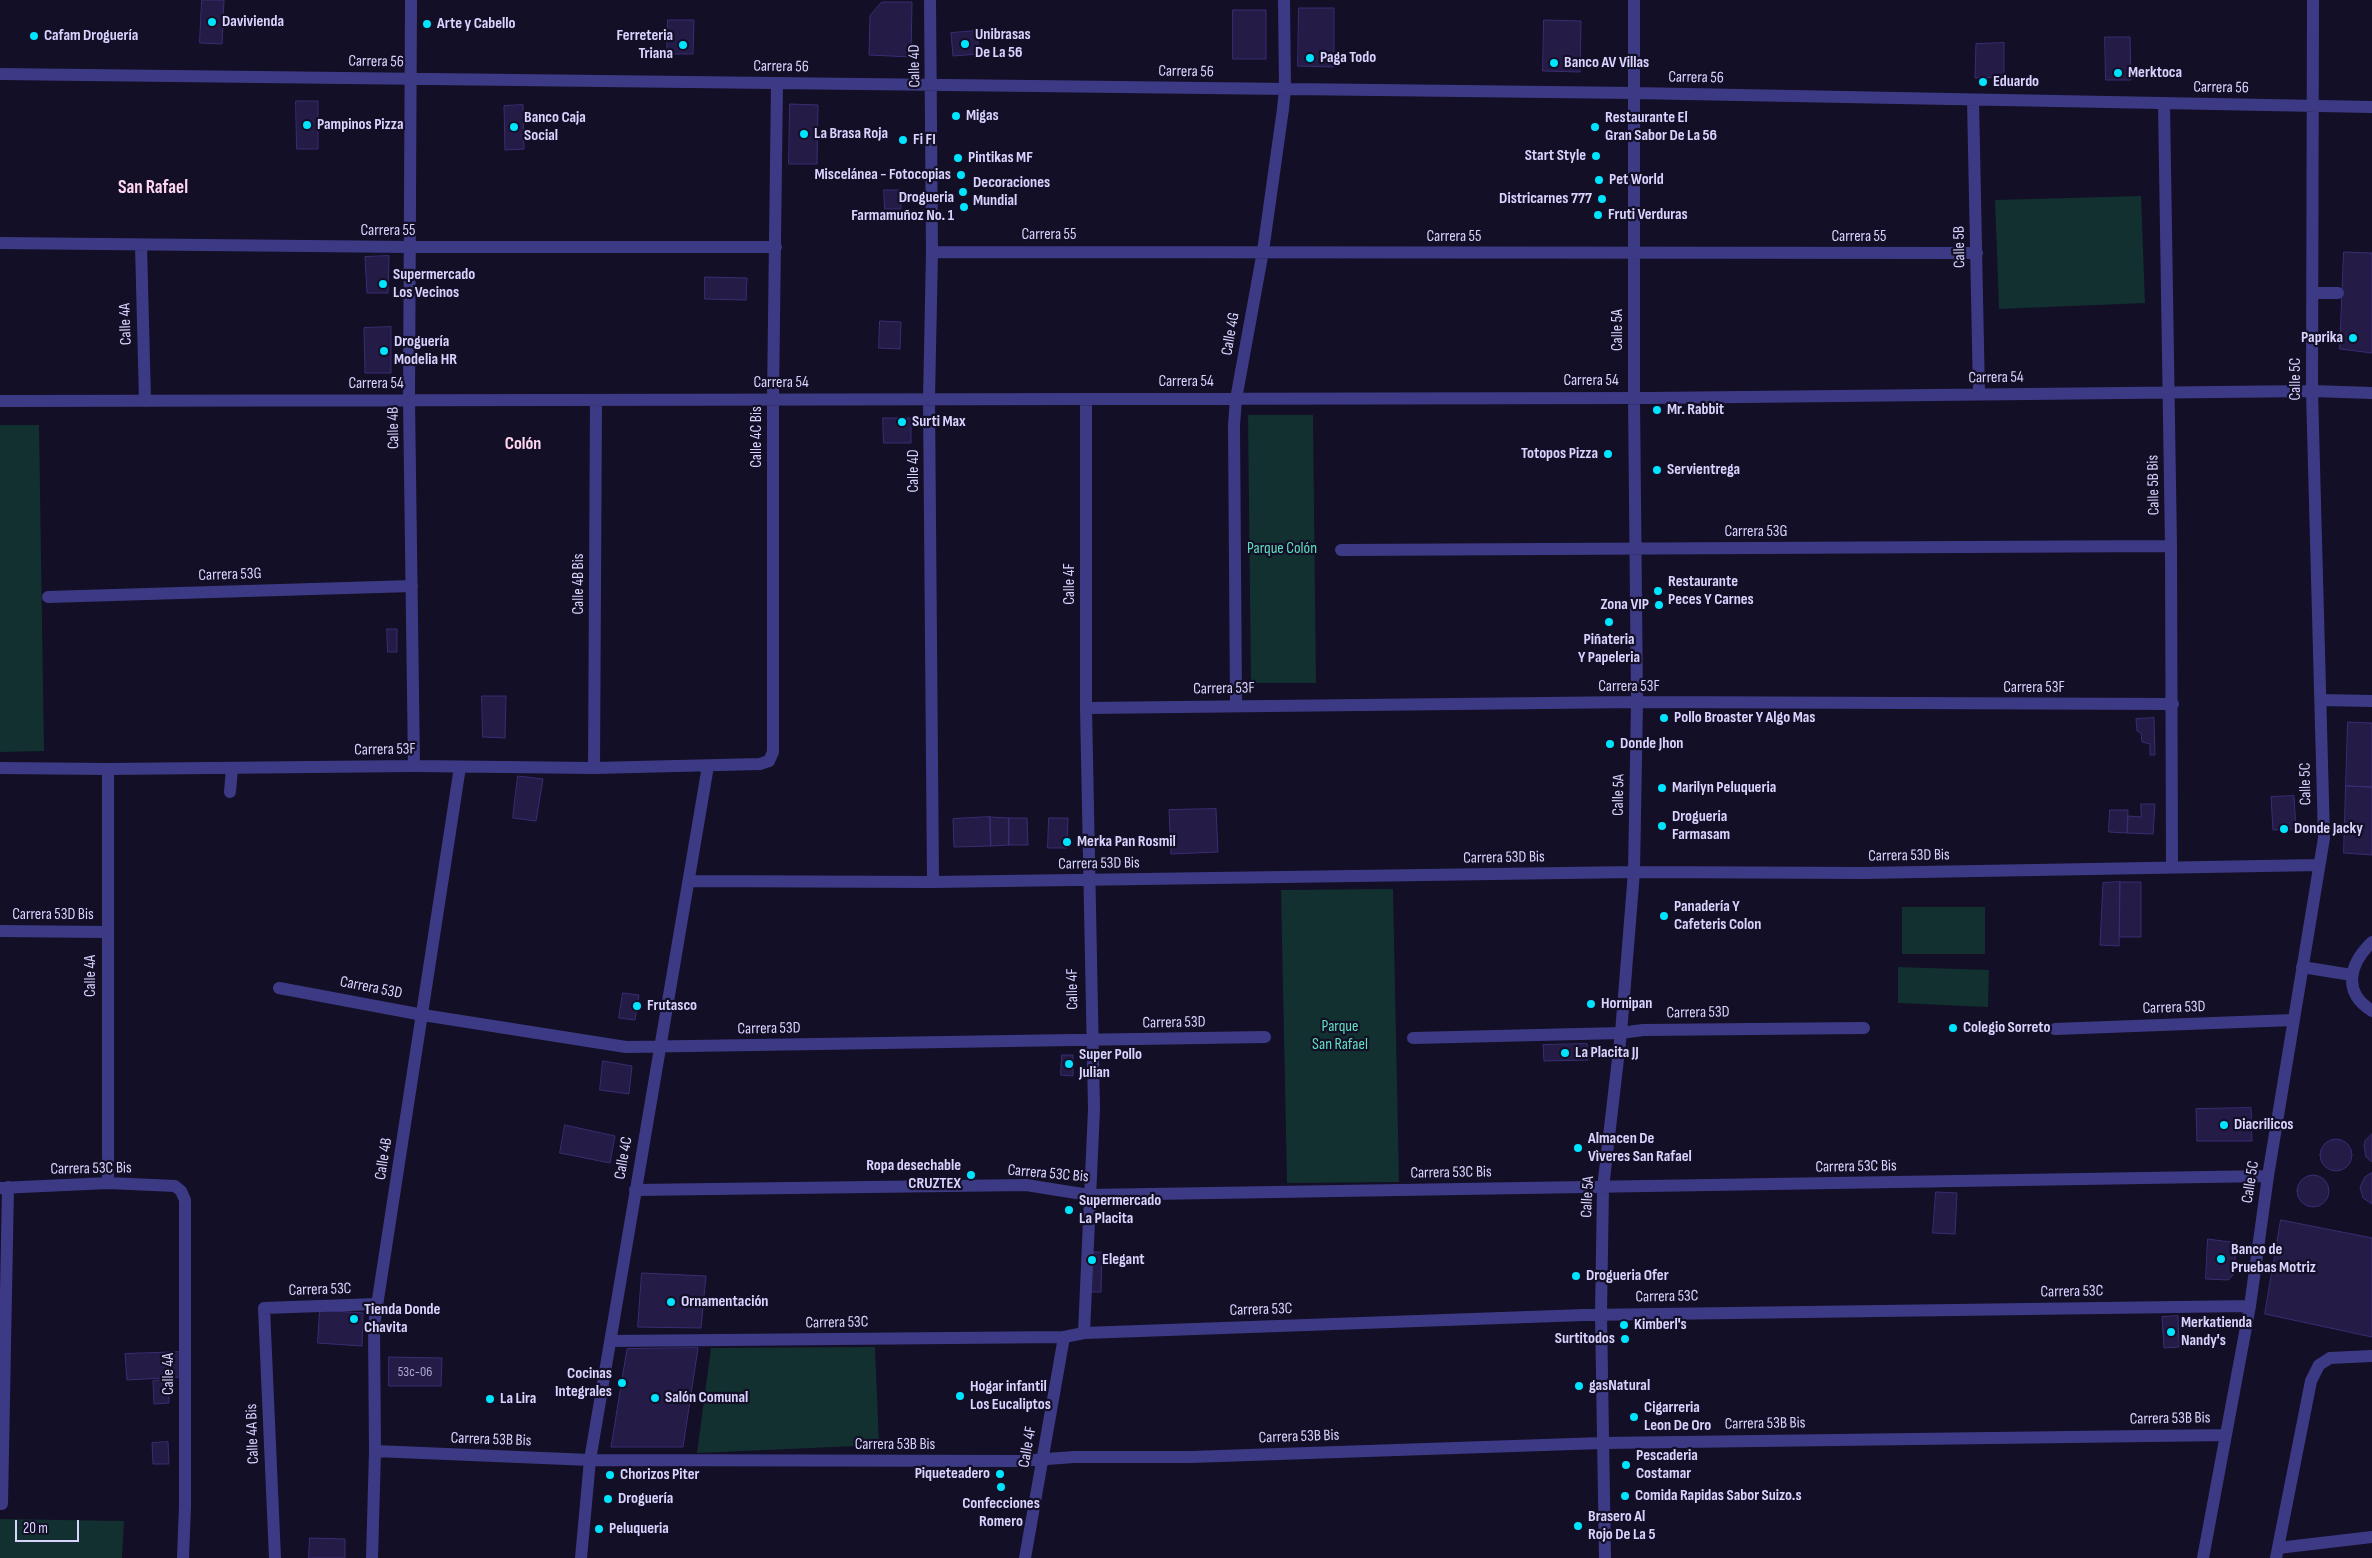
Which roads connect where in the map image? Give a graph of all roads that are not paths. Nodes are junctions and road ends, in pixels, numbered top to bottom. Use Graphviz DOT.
graph roads {
  1 [pos="411,0"];
  2 [pos="930,0"];
  3 [pos="1284,0"];
  4 [pos="1634,0"];
  5 [pos="2313,0"];
  6 [pos="0,74"];
  7 [pos="411,79"];
  8 [pos="777,83"];
  9 [pos="932,85"];
  10 [pos="1285,89"];
  11 [pos="1634,93"];
  12 [pos="1973,100"];
  13 [pos="2164,103"];
  14 [pos="2313,106"];
  15 [pos="2372,107"];
  16 [pos="0,243"];
  17 [pos="141,246"];
  18 [pos="409,247"];
  19 [pos="776,247"];
  20 [pos="932,252"];
  21 [pos="1263,252"];
  22 [pos="1977,253"];
  23 [pos="1634,254"];
  24 [pos="2313,293"];
  25 [pos="2338,293"];
  26 [pos="2312,391"];
  27 [pos="2170,392"];
  28 [pos="2372,393"];
  29 [pos="1979,394"];
  30 [pos="1634,398"];
  31 [pos="773,399"];
  32 [pos="930,399"];
  33 [pos="1086,399"];
  34 [pos="1236,399"];
  35 [pos="410,400"];
  36 [pos="596,400"];
  37 [pos="0,401"];
  38 [pos="145,401"];
  39 [pos="2171,546"];
  40 [pos="1341,550"];
  41 [pos="1636,550"];
  42 [pos="412,586"];
  43 [pos="48,597"];
  44 [pos="2321,700"];
  45 [pos="2372,701"];
  46 [pos="1637,702"];
  47 [pos="2173,704"];
  48 [pos="1236,705"];
  49 [pos="1086,708"];
  50 [pos="769,761"];
  51 [pos="414,766"];
  52 [pos="708,766"];
  53 [pos="460,767"];
  54 [pos="0,768"];
  55 [pos="232,768"];
  56 [pos="594,768"];
  57 [pos="108,770"];
  58 [pos="230,792"];
  59 [pos="2320,865"];
  60 [pos="2172,867"];
  61 [pos="1634,872"];
  62 [pos="1088,880"];
  63 [pos="689,881"];
  64 [pos="933,882"];
  65 [pos="0,931"];
  66 [pos="107,932"];
  67 [pos="2372,942"];
  68 [pos="2302,967"];
  69 [pos="2352,975"];
  70 [pos="278,988"];
  71 [pos="2372,1011"];
  72 [pos="423,1014"];
  73 [pos="2293,1020"];
  74 [pos="1864,1028"];
  75 [pos="2055,1029"];
  76 [pos="1620,1033"];
  77 [pos="1265,1037"];
  78 [pos="1414,1038"];
  79 [pos="1091,1041"];
  80 [pos="660,1047"];
  81 [pos="2268,1176"];
  82 [pos="108,1183"];
  83 [pos="4,1188"];
  84 [pos="1604,1188"];
  85 [pos="635,1190"];
  86 [pos="181,1191"];
  87 [pos="1089,1195"];
  88 [pos="378,1304"];
  89 [pos="2250,1306"];
  90 [pos="264,1308"];
  91 [pos="1601,1314"];
  92 [pos="1084,1333"];
  93 [pos="1064,1337"];
  94 [pos="610,1341"];
  95 [pos="2372,1356"];
  96 [pos="2226,1435"];
  97 [pos="1602,1443"];
  98 [pos="375,1451"];
  99 [pos="590,1460"];
  100 [pos="1042,1460"];
  101 [pos="2,1504"];
  102 [pos="2372,1537"];
  103 [pos="2277,1553"];
  104 [pos="183,1558"];
  105 [pos="275,1558"];
  106 [pos="372,1558"];
  107 [pos="581,1558"];
  108 [pos="1025,1558"];
  109 [pos="1605,1558"];
  110 [pos="2203,1558"];
  1 -- 7 [label="street, Calle 4B"];
  2 -- 9 [label="street, Calle 4D"];
  3 -- 10 [label="street, Calle 4G"];
  4 -- 11 [label="street, Calle 5A"];
  5 -- 14 [label="street, Calle 5C"];
  6 -- 7 [label="street, Carrera 56"];
  7 -- 8 [label="street, Carrera 56"];
  7 -- 18 [label="street, Calle 4B"];
  8 -- 9 [label="street, Carrera 56"];
  8 -- 19 [label="street, Calle 4C Bis"];
  9 -- 10 [label="street, Carrera 56"];
  9 -- 20 [label="street, Calle 4D"];
  10 -- 11 [label="street, Carrera 56"];
  10 -- 21 [label="street, Calle 4G"];
  11 -- 12 [label="street, Carrera 56"];
  11 -- 23 [label="street, Calle 5A"];
  12 -- 13 [label="street, Carrera 56"];
  12 -- 22 [label="street, Calle 5B"];
  13 -- 14 [label="street, Carrera 56"];
  13 -- 27 [label="street, Calle 5B Bis"];
  14 -- 15 [label="street, Carrera 56"];
  14 -- 24 [label="street, Calle 5C"];
  16 -- 17 [label="street, Carrera 55"];
  17 -- 18 [label="street, Carrera 55"];
  17 -- 38 [label="street, Calle 4A"];
  18 -- 19 [label="street, Carrera 55"];
  18 -- 35 [label="street, Calle 4B"];
  19 -- 31 [label="street, Calle 4C Bis"];
  20 -- 21 [label="street, Carrera 55"];
  20 -- 32 [label="street, Calle 4D"];
  21 -- 23 [label="street, Carrera 55"];
  21 -- 34 [label="street, Calle 4G"];
  22 -- 23 [label="street, Carrera 55"];
  22 -- 29 [label="street, Calle 5B"];
  23 -- 30 [label="street, Calle 5A"];
  24 -- 25 [label="street"];
  24 -- 26 [label="street, Calle 5C"];
  26 -- 27 [label="street, Carrera 54"];
  26 -- 28 [label="street, Carrera 54"];
  26 -- 44 [label="street, Calle 5C"];
  27 -- 29 [label="street, Carrera 54"];
  27 -- 39 [label="street, Calle 5B Bis"];
  29 -- 30 [label="street, Carrera 54"];
  30 -- 34 [label="street, Carrera 54"];
  30 -- 41 [label="street, Calle 5A"];
  31 -- 32 [label="street, Carrera 54"];
  31 -- 36 [label="street, Carrera 54"];
  31 -- 50 [label="street, Calle 4C Bis"];
  32 -- 33 [label="street, Carrera 54"];
  32 -- 64 [label="street, Calle 4D"];
  33 -- 34 [label="street, Carrera 54"];
  33 -- 49 [label="street, Calle 4F"];
  34 -- 48 [label="street, Calle 4G"];
  35 -- 36 [label="street, Carrera 54"];
  35 -- 38 [label="street, Carrera 54"];
  35 -- 42 [label="street, Calle 4B"];
  36 -- 56 [label="street, Calle 4B Bis"];
  37 -- 38 [label="street, Carrera 54"];
  39 -- 41 [label="street, Carrera 53G"];
  39 -- 47 [label="street, Calle 5B Bis"];
  40 -- 41 [label="street, Carrera 53G"];
  41 -- 46 [label="street, Calle 5A"];
  42 -- 43 [label="street, Carrera 53G"];
  42 -- 51 [label="street, Calle 4B"];
  44 -- 45 [label="street"];
  44 -- 59 [label="street, Calle 5C"];
  46 -- 47 [label="street, Carrera 53F"];
  46 -- 48 [label="street, Carrera 53F"];
  46 -- 61 [label="street, Calle 5A"];
  47 -- 60 [label="street, Calle 5B Bis"];
  48 -- 49 [label="street, Carrera 53F"];
  49 -- 62 [label="street, Calle 4F"];
  50 -- 52 [label="street, Carrera 53F"];
  51 -- 53 [label="street, Carrera 53F"];
  51 -- 55 [label="street, Carrera 53F"];
  52 -- 56 [label="street, Carrera 53F"];
  52 -- 63 [label="street, Calle 4C"];
  53 -- 56 [label="street, Carrera 53F"];
  53 -- 72 [label="street, Calle 4B"];
  54 -- 57 [label="street, Carrera 53F"];
  55 -- 57 [label="street, Carrera 53F"];
  55 -- 58 [label="street"];
  57 -- 66 [label="street, Calle 4A"];
  59 -- 60 [label="street, Carrera 53D Bis"];
  59 -- 68 [label="street, Calle 5C"];
  60 -- 61 [label="street, Carrera 53D Bis"];
  61 -- 62 [label="street, Carrera 53D Bis"];
  61 -- 76 [label="street, Calle 5A"];
  62 -- 64 [label="street, Carrera 53D Bis"];
  62 -- 79 [label="street, Calle 4F"];
  63 -- 64 [label="street, Carrera 53D Bis"];
  63 -- 80 [label="street, Calle 4C"];
  65 -- 66 [label="street, Carrera 53D Bis"];
  66 -- 82 [label="street, Calle 4A"];
  67 -- 69 [label="street"];
  68 -- 69 [label="street"];
  68 -- 73 [label="street, Calle 5C"];
  69 -- 71 [label="street"];
  70 -- 72 [label="street, Carrera 53D"];
  72 -- 80 [label="street, Carrera 53D"];
  72 -- 88 [label="street, Calle 4B"];
  73 -- 75 [label="street, Carrera 53D"];
  73 -- 81 [label="street, Calle 5C"];
  74 -- 76 [label="street, Carrera 53D"];
  76 -- 78 [label="street, Carrera 53D"];
  76 -- 84 [label="street, Calle 5A"];
  77 -- 79 [label="street, Carrera 53D"];
  79 -- 80 [label="street, Carrera 53D"];
  79 -- 87 [label="street, Calle 4F"];
  80 -- 85 [label="street, Calle 4C"];
  81 -- 84 [label="street, Carrera 53C Bis"];
  81 -- 89 [label="street, Calle 5C"];
  82 -- 83 [label="street, Carrera 53C Bis"];
  82 -- 86 [label="street, Carrera 53C Bis"];
  83 -- 101 [label="street"];
  84 -- 87 [label="street, Carrera 53C Bis"];
  84 -- 91 [label="street, Calle 5A"];
  85 -- 87 [label="street, Carrera 53C Bis"];
  85 -- 94 [label="street, Calle 4C"];
  86 -- 104 [label="street, Calle 4A"];
  87 -- 92 [label="street, Calle 4F"];
  88 -- 90 [label="street, Carrera 53C"];
  88 -- 98 [label="street, Calle 4B"];
  89 -- 91 [label="street, Carrera 53C"];
  89 -- 96 [label="street, Calle 5C"];
  90 -- 105 [label="street, Calle 4A Bis"];
  91 -- 92 [label="street, Carrera 53C"];
  91 -- 97 [label="street, Calle 5A"];
  92 -- 93 [label="street"];
  93 -- 94 [label="street, Carrera 53C"];
  93 -- 100 [label="street, Calle 4F"];
  94 -- 99 [label="street, Calle 4C"];
  95 -- 103 [label="street"];
  96 -- 97 [label="street, Carrera 53B Bis"];
  96 -- 110 [label="street, Calle 5C"];
  97 -- 100 [label="street, Carrera 53B Bis"];
  97 -- 109 [label="street, Calle 5A"];
  98 -- 99 [label="street, Carrera 53B Bis"];
  98 -- 106 [label="street, Calle 4B"];
  99 -- 100 [label="street, Carrera 53B Bis"];
  99 -- 107 [label="street, Calle 4C"];
  100 -- 108 [label="street, Calle 4F"];
  102 -- 103 [label="street"];
}
